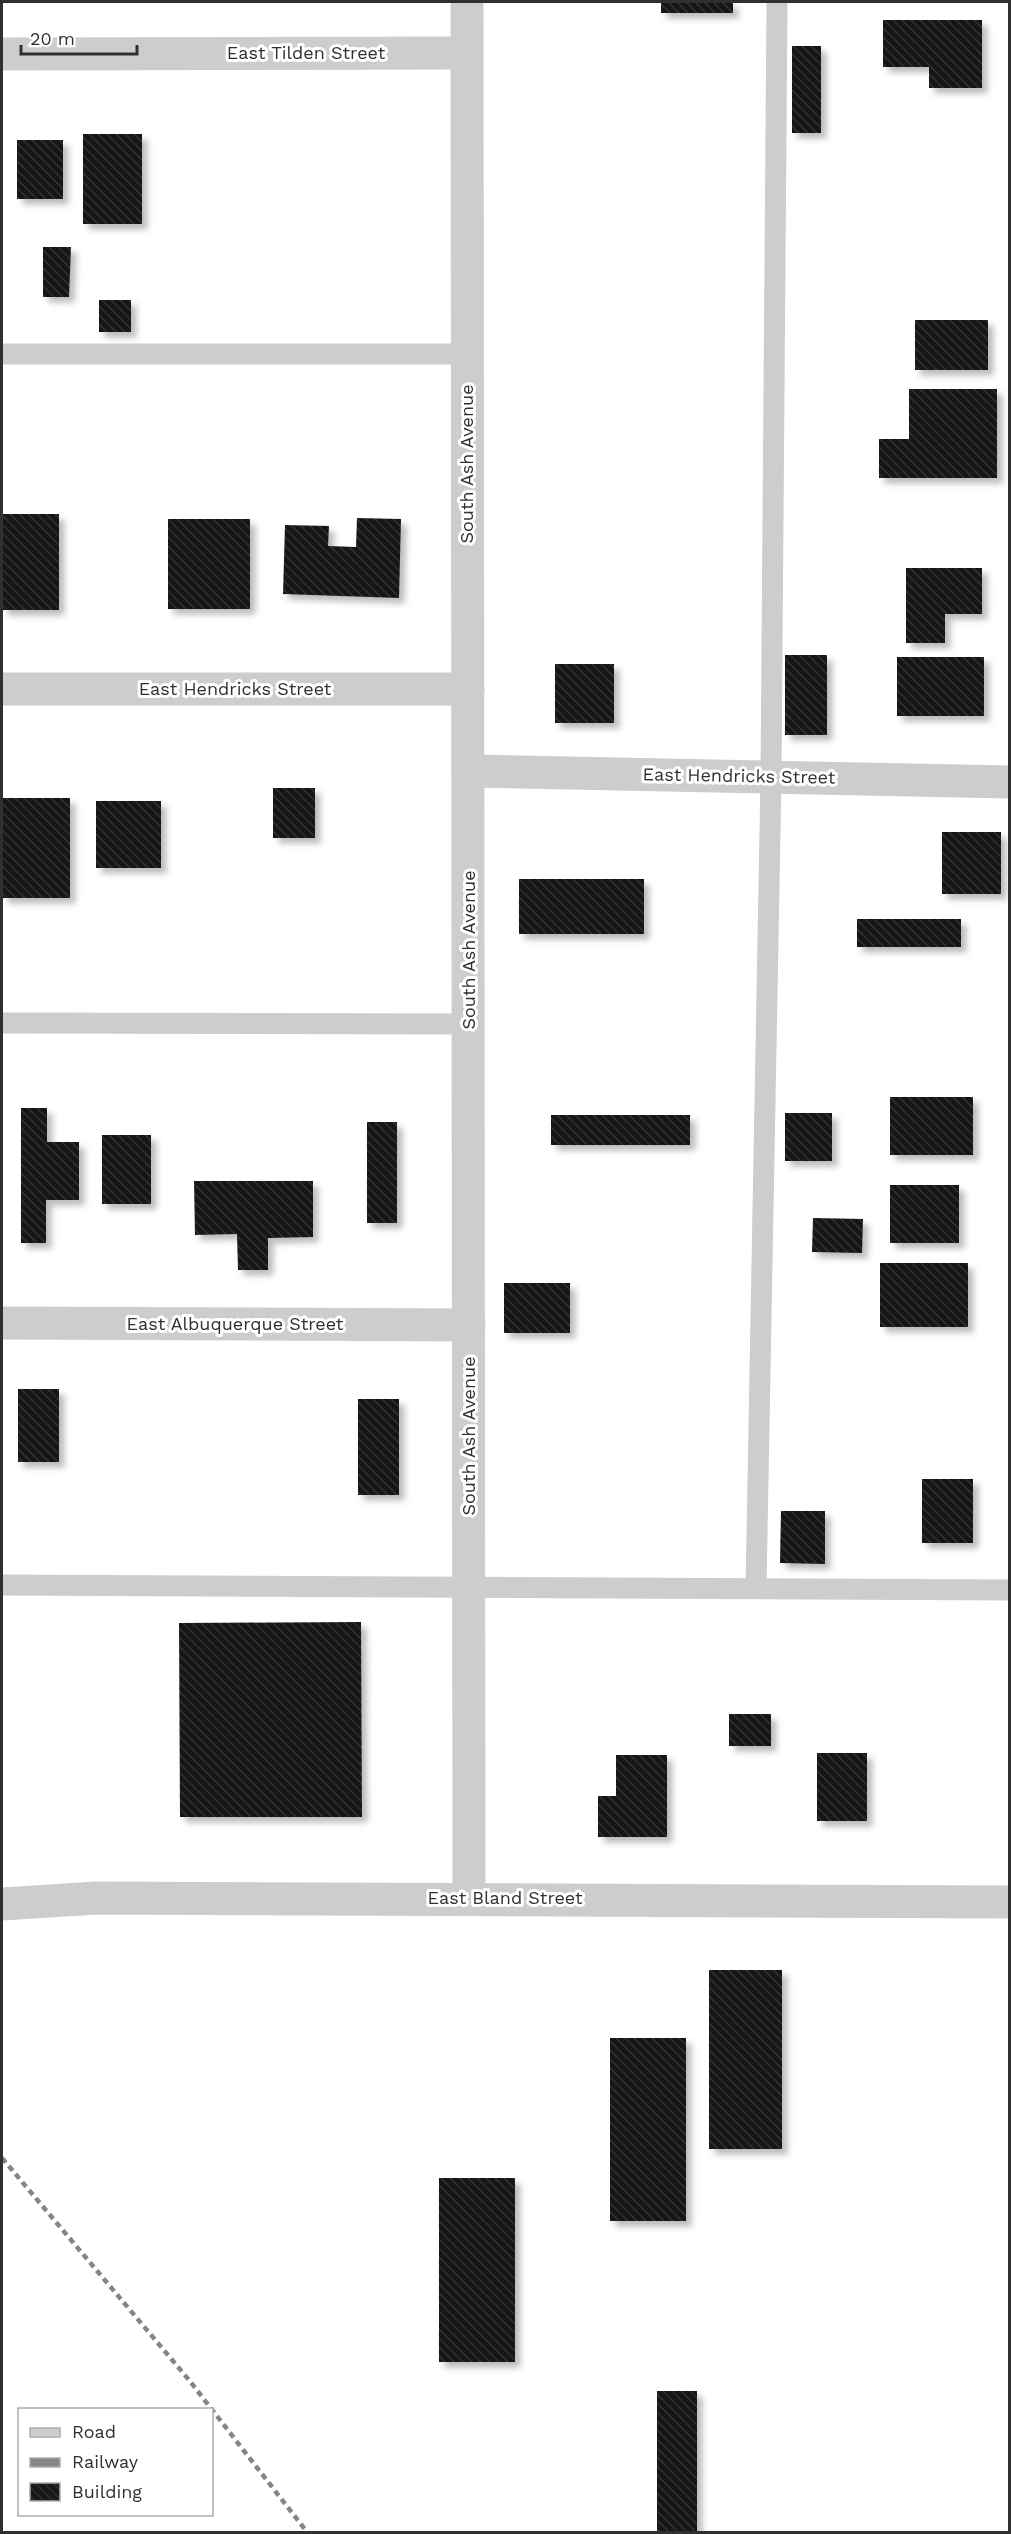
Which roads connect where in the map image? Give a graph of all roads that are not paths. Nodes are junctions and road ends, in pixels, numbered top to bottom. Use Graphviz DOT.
graph roads {
  1 [pos="467,2"];
  2 [pos="777,2"];
  3 [pos="466,53"];
  4 [pos="2,54"];
  5 [pos="2,354"];
  6 [pos="467,354"];
  7 [pos="2,689"];
  8 [pos="468,689"];
  9 [pos="469,771"];
  10 [pos="771,777"];
  11 [pos="1010,782"];
  12 [pos="2,1023"];
  13 [pos="469,1024"];
  14 [pos="2,1323"];
  15 [pos="469,1325"];
  16 [pos="2,1585"];
  17 [pos="469,1586"];
  18 [pos="756,1588"];
  19 [pos="1010,1590"];
  20 [pos="469,1898"];
  21 [pos="1010,1902"];
  22 [pos="2,1905"];
  1 -- 3 [label="street, South Ash Avenue"];
  2 -- 10 [label="lane"];
  3 -- 4 [label="street, East Tilden Street"];
  3 -- 6 [label="street, South Ash Avenue"];
  5 -- 6 [label="lane"];
  6 -- 8 [label="street, South Ash Avenue"];
  7 -- 8 [label="street, East Hendricks Street"];
  8 -- 9 [label="street, South Ash Avenue"];
  9 -- 10 [label="street, East Hendricks Street"];
  9 -- 13 [label="street, South Ash Avenue"];
  10 -- 11 [label="street, East Hendricks Street"];
  10 -- 18 [label="lane"];
  12 -- 13 [label="lane"];
  13 -- 15 [label="street, South Ash Avenue"];
  14 -- 15 [label="street, East Albuquerque Street"];
  15 -- 17 [label="street, South Ash Avenue"];
  16 -- 17 [label="lane"];
  17 -- 18 [label="lane"];
  17 -- 20 [label="street, South Ash Avenue"];
  18 -- 19 [label="lane"];
  20 -- 21 [label="street, East Bland Street"];
  20 -- 22 [label="street, East Bland Street"];
}
